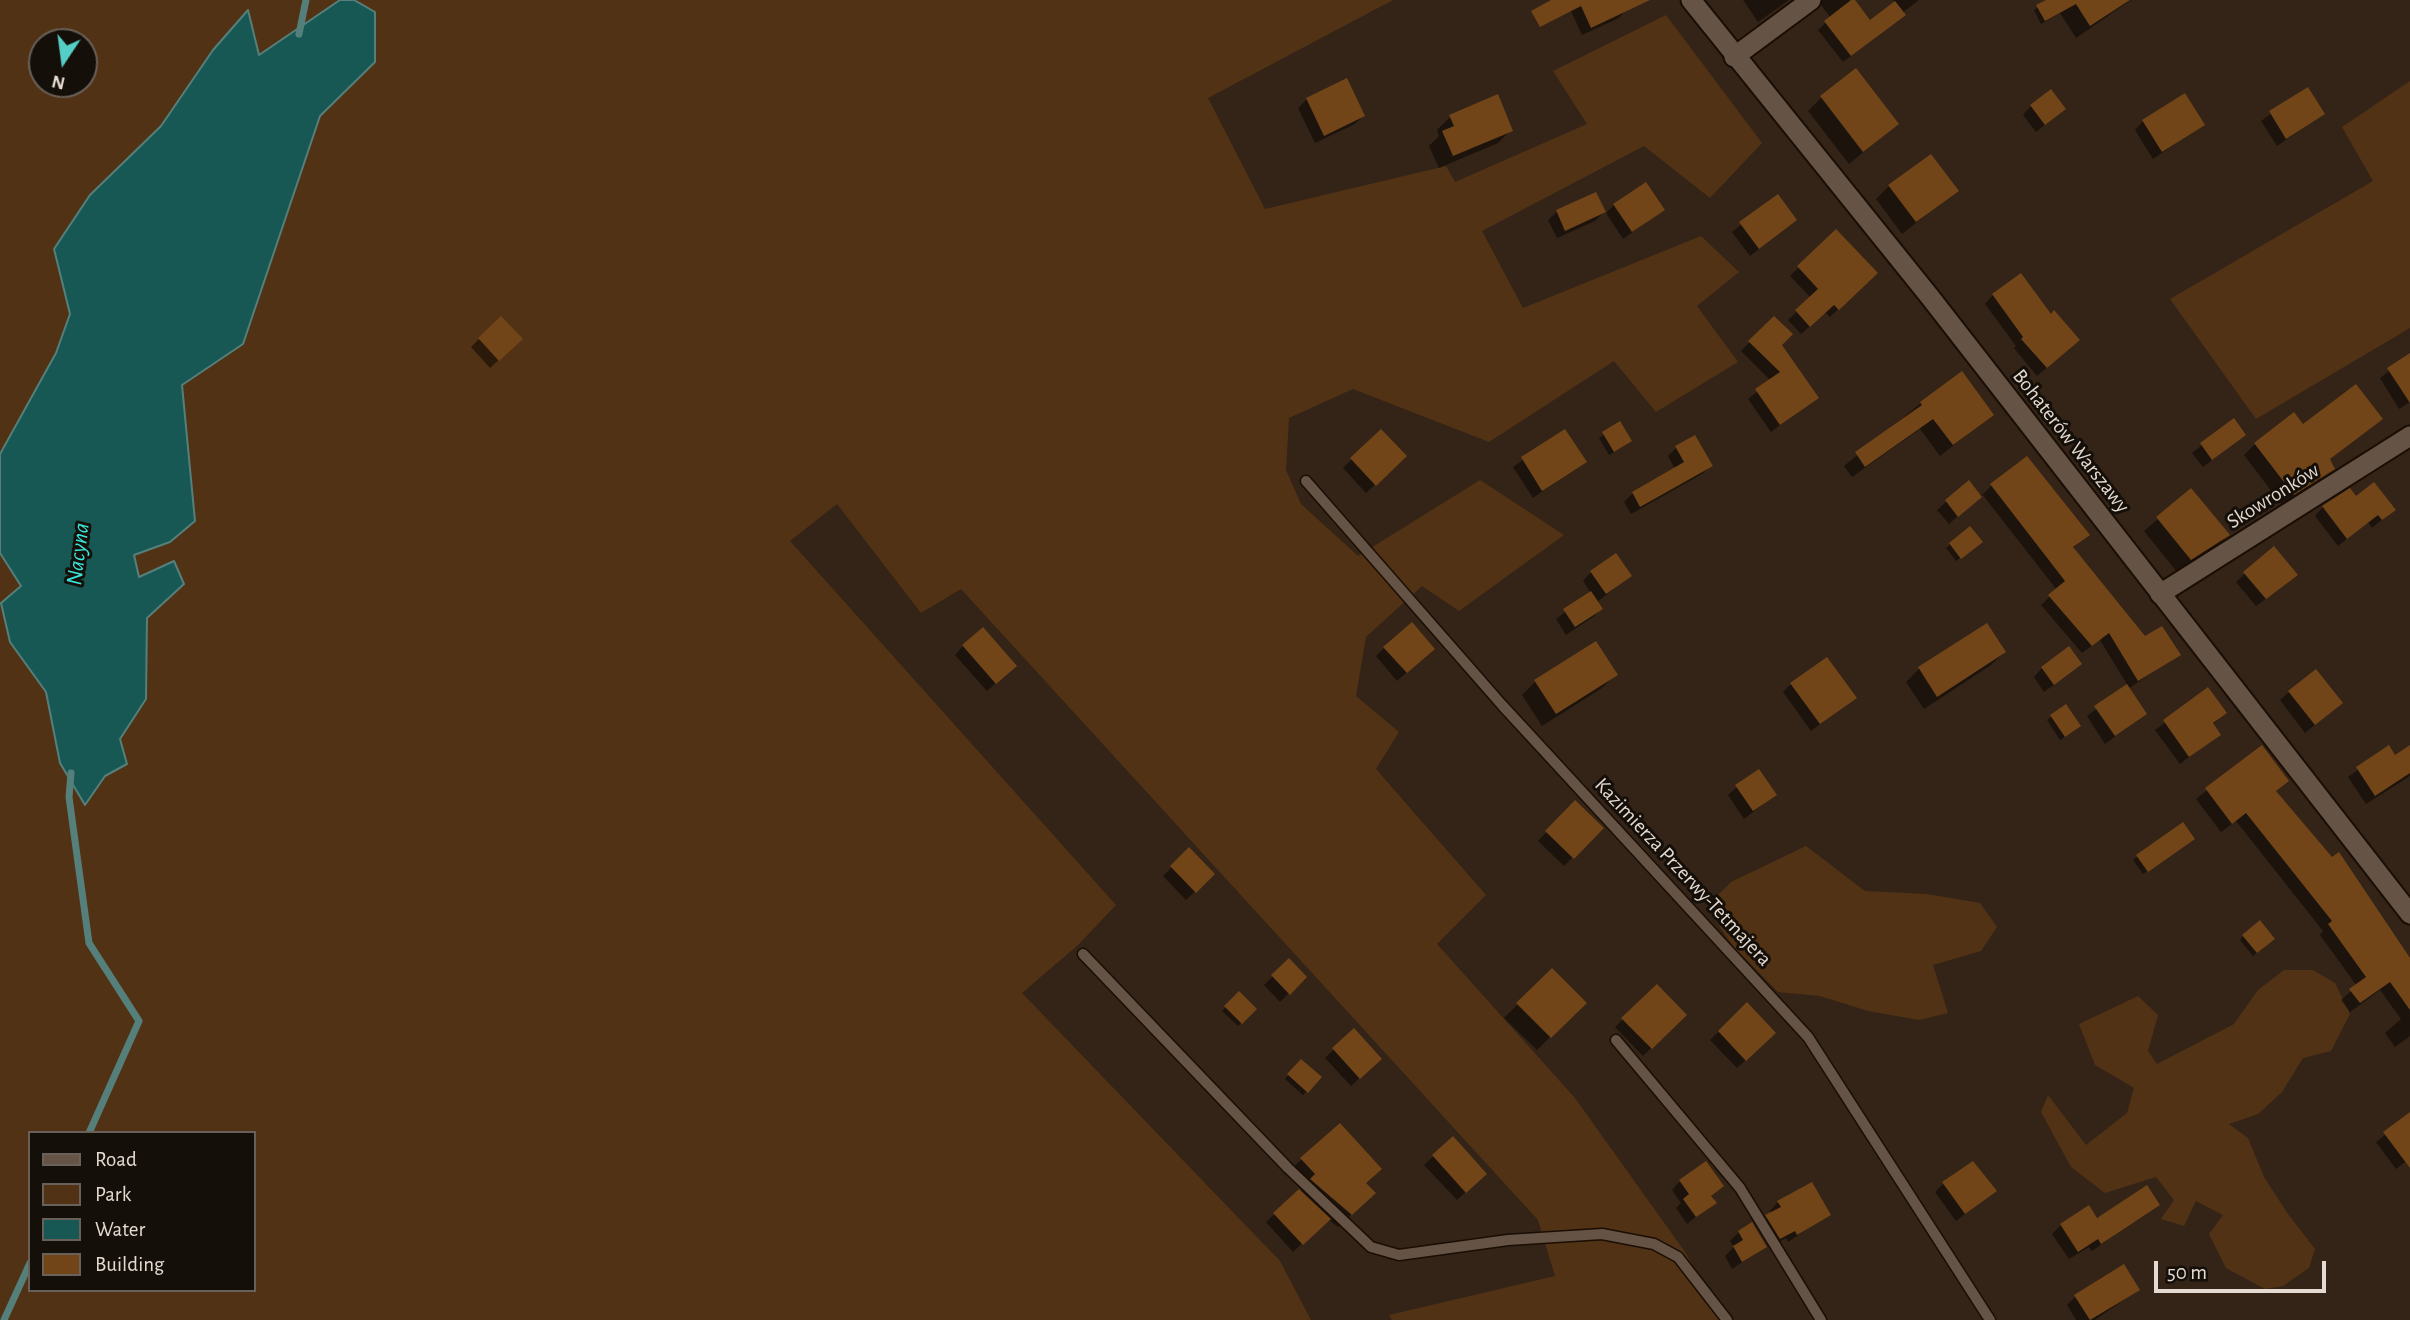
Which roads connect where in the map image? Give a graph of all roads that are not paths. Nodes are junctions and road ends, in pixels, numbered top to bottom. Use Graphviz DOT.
graph roads {
  1 [pos="1691,0"];
  2 [pos="1811,0"];
  3 [pos="1734,57"];
  4 [pos="2410,436"];
  5 [pos="1306,481"];
  6 [pos="2160,594"];
  7 [pos="2410,914"];
  8 [pos="1083,954"];
  9 [pos="1616,1040"];
  10 [pos="1727,1320"];
  11 [pos="1821,1320"];
  12 [pos="1990,1320"];
  1 -- 3 [label="street, Bohaterów Warszawy"];
  2 -- 3 [label="street"];
  3 -- 6 [label="street, Bohaterów Warszawy"];
  4 -- 6 [label="street, Skowronków"];
  5 -- 12 [label="lane, Kazimierza Przerwy-Tetmajera"];
  6 -- 7 [label="street, Bohaterów Warszawy"];
  8 -- 10 [label="lane"];
  9 -- 11 [label="lane"];
}
